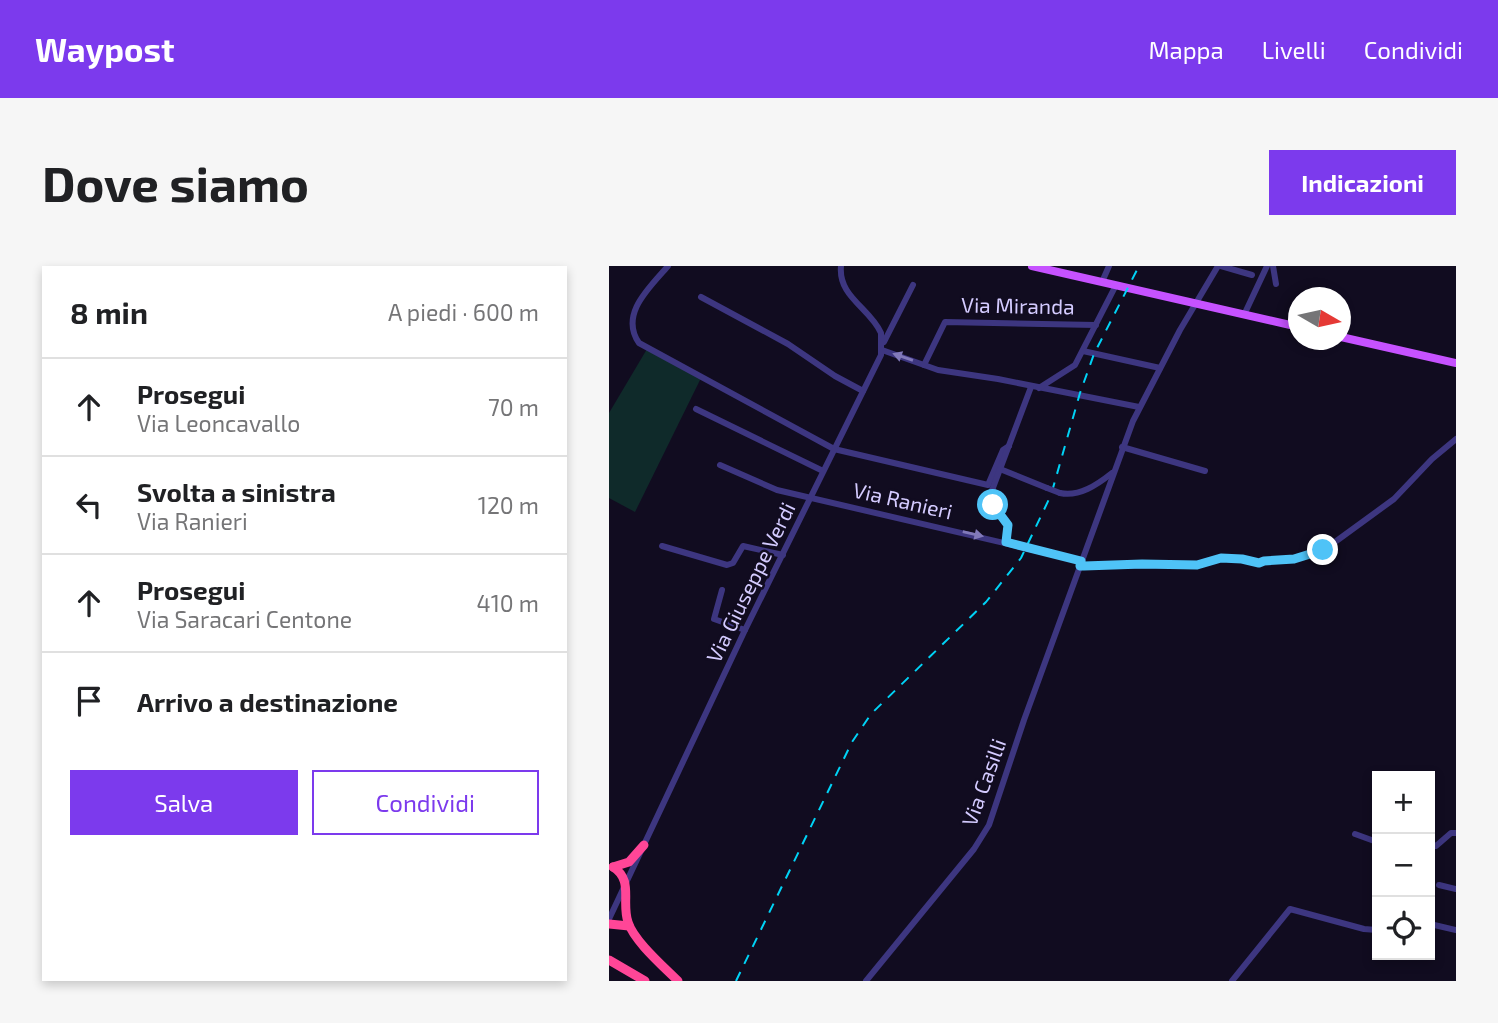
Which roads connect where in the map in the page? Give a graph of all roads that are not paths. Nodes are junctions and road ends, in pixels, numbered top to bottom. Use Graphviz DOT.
graph roads {
  1 [pos="668,266"];
  2 [pos="841,266"];
  3 [pos="1032,266"];
  4 [pos="1109,266"];
  5 [pos="1219,266"];
  6 [pos="1267,266"];
  7 [pos="1273,266"];
  8 [pos="1252,275"];
  9 [pos="1102,282"];
  10 [pos="1276,284"];
  11 [pos="913,285"];
  12 [pos="1116,285"];
  13 [pos="701,297"];
  14 [pos="1198,304"];
  15 [pos="1244,315"];
  16 [pos="1096,325"];
  17 [pos="1288,325"];
  18 [pos="1351,339"];
  19 [pos="882,347"];
  20 [pos="1083,351"];
  21 [pos="1456,363"];
  22 [pos="924,365"];
  23 [pos="1160,368"];
  24 [pos="1031,387"];
  25 [pos="1039,388"];
  26 [pos="863,391"];
  27 [pos="1139,407"];
  28 [pos="696,409"];
  29 [pos="1456,439"];
  30 [pos="1009,446"];
  31 [pos="1122,447"];
  32 [pos="834,449"];
  33 [pos="720,466"];
  34 [pos="1000,469"];
  35 [pos="823,471"];
  36 [pos="1205,471"];
  37 [pos="1113,472"];
  38 [pos="811,497"];
  39 [pos="1006,542"];
  40 [pos="662,546"];
  41 [pos="783,555"];
  42 [pos="1080,563"];
  43 [pos="722,590"];
  44 [pos="745,630"];
  45 [pos="1456,832"];
  46 [pos="1355,834"];
  47 [pos="1372,840"];
  48 [pos="644,845"];
  49 [pos="1435,846"];
  50 [pos="611,867"];
  51 [pos="626,883"];
  52 [pos="1439,885"];
  53 [pos="1456,889"];
  54 [pos="609,919"];
  55 [pos="609,925"];
  56 [pos="629,926"];
  57 [pos="1435,926"];
  58 [pos="1372,930"];
  59 [pos="1456,930"];
  60 [pos="613,962"];
  61 [pos="645,981"];
  62 [pos="678,981"];
  63 [pos="866,981"];
  64 [pos="1232,981"];
  1 -- 32 [label="street"];
  2 -- 19 [label="street"];
  3 -- 9 [label="main road"];
  4 -- 9 [label="street"];
  5 -- 8 [label="street"];
  5 -- 14 [label="street, Via Casilli"];
  6 -- 15 [label="street"];
  7 -- 10 [label="street"];
  9 -- 12 [label="main road"];
  11 -- 19 [label="street, Via Giuseppe Verdi"];
  12 -- 14 [label="main road"];
  12 -- 16 [label="street"];
  13 -- 26 [label="street"];
  14 -- 15 [label="main road"];
  14 -- 23 [label="street, Via Casilli"];
  15 -- 17 [label="main road"];
  16 -- 20 [label="street"];
  16 -- 22 [label="street, Via Miranda"];
  18 -- 21 [label="main road"];
  22 -- 19 [label="street, one-way"];
  19 -- 26 [label="street, Via Giuseppe Verdi"];
  20 -- 23 [label="street"];
  20 -- 25 [label="street"];
  22 -- 24 [label="street"];
  23 -- 27 [label="street, Via Casilli"];
  24 -- 25 [label="street"];
  24 -- 30 [label="street"];
  25 -- 27 [label="street"];
  26 -- 32 [label="street, Via Giuseppe Verdi"];
  27 -- 31 [label="street, Via Casilli"];
  28 -- 35 [label="street"];
  29 -- 42 [label="street, Via Ranieri"];
  30 -- 32 [label="street"];
  30 -- 34 [label="street"];
  31 -- 36 [label="street"];
  31 -- 37 [label="street, Via Casilli"];
  32 -- 35 [label="street, Via Giuseppe Verdi"];
  33 -- 38 [label="street, Via Ranieri"];
  34 -- 37 [label="street, bridge"];
  34 -- 39 [label="street"];
  35 -- 38 [label="street, Via Giuseppe Verdi"];
  37 -- 42 [label="street, Via Casilli"];
  38 -- 39 [label="street, Via Ranieri, one-way"];
  38 -- 41 [label="street, Via Giuseppe Verdi"];
  39 -- 42 [label="street, Via Ranieri"];
  40 -- 41 [label="street"];
  41 -- 44 [label="street, Via Giuseppe Verdi"];
  42 -- 63 [label="street, Via Casilli"];
  43 -- 44 [label="street"];
  44 -- 48 [label="street, Via Giuseppe Verdi"];
  45 -- 49 [label="street"];
  46 -- 47 [label="street"];
  48 -- 50 [label="highway"];
  48 -- 51 [label="street, Via Giuseppe Verdi"];
  50 -- 51 [label="highway"];
  51 -- 54 [label="street, Via Giuseppe Verdi"];
  51 -- 56 [label="highway"];
  52 -- 53 [label="street"];
  55 -- 56 [label="highway"];
  56 -- 62 [label="highway"];
  57 -- 59 [label="street"];
  58 -- 64 [label="street"];
  60 -- 61 [label="highway"];
}
